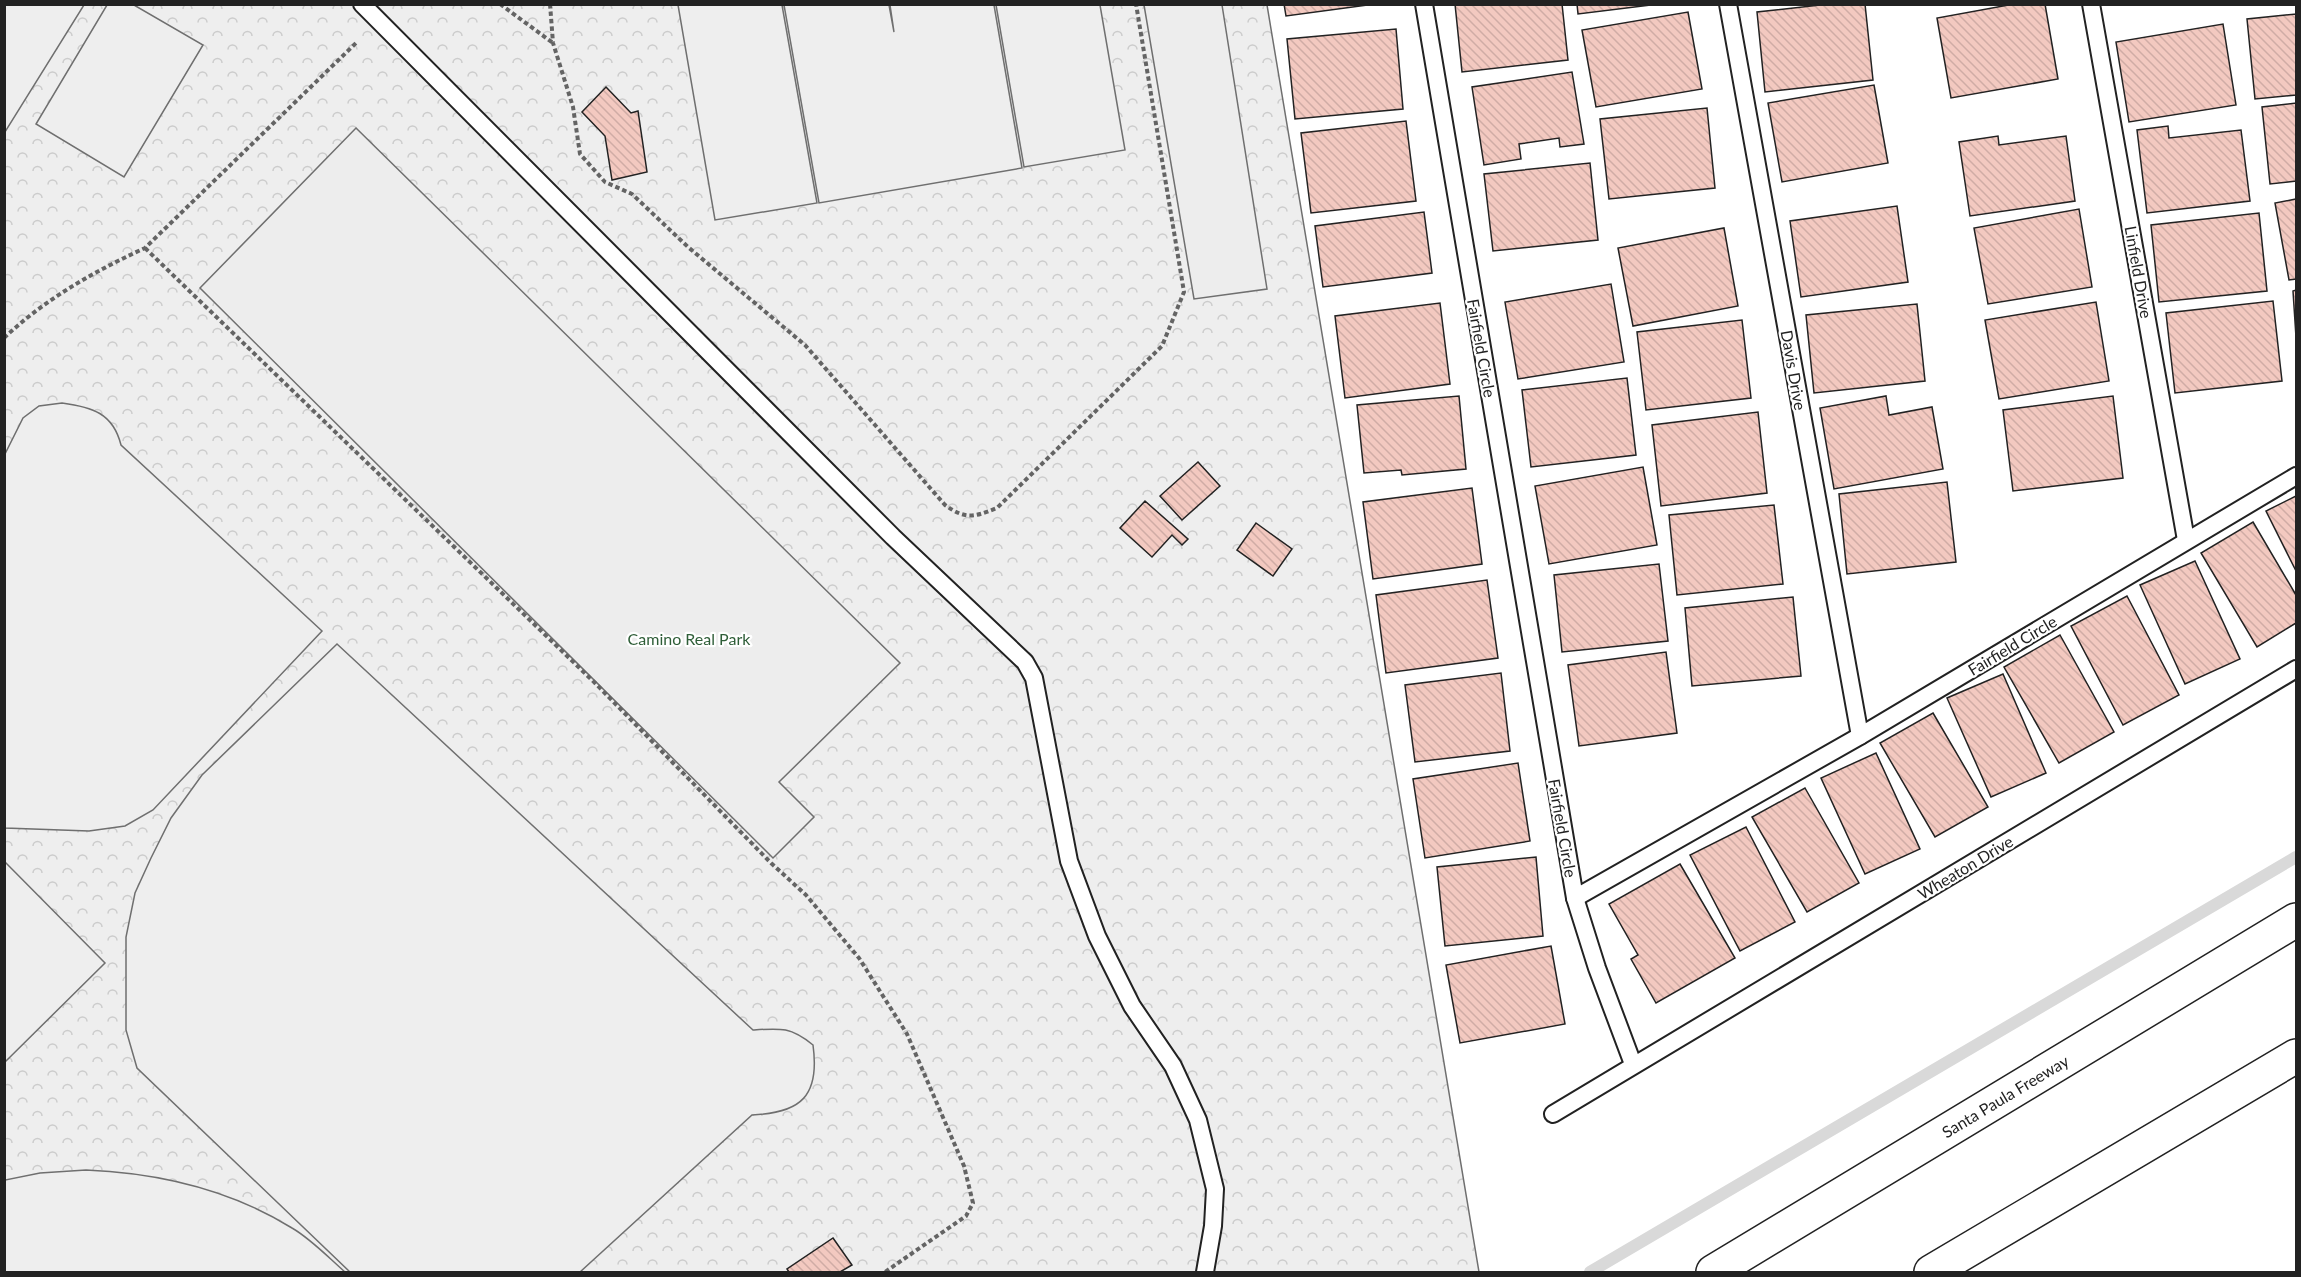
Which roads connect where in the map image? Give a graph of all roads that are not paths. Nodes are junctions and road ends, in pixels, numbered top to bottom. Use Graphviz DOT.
graph roads {
  1 [pos="362,4"];
  2 [pos="1424,4"];
  3 [pos="1728,4"];
  4 [pos="2091,4"];
  5 [pos="2296,476"];
  6 [pos="2187,540"];
  7 [pos="2296,669"];
  8 [pos="1860,736"];
  9 [pos="1575,898"];
  10 [pos="2296,920"];
  11 [pos="2296,1056"];
  12 [pos="1633,1064"];
  13 [pos="1553,1114"];
  14 [pos="1205,1272"];
  15 [pos="1713,1272"];
  16 [pos="1931,1272"];
  1 -- 14 [label="lane"];
  2 -- 9 [label="lane, Fairfield Circle"];
  3 -- 8 [label="lane, Davis Drive"];
  4 -- 6 [label="lane, Linfield Drive"];
  5 -- 6 [label="lane, Fairfield Circle"];
  6 -- 8 [label="lane, Fairfield Circle"];
  7 -- 12 [label="lane, Wheaton Drive"];
  8 -- 9 [label="lane, Fairfield Circle"];
  9 -- 12 [label="lane"];
  10 -- 15 [label="highway, Santa Paula Freeway"];
  11 -- 16 [label="highway"];
  12 -- 13 [label="lane, Wheaton Drive"];
}
